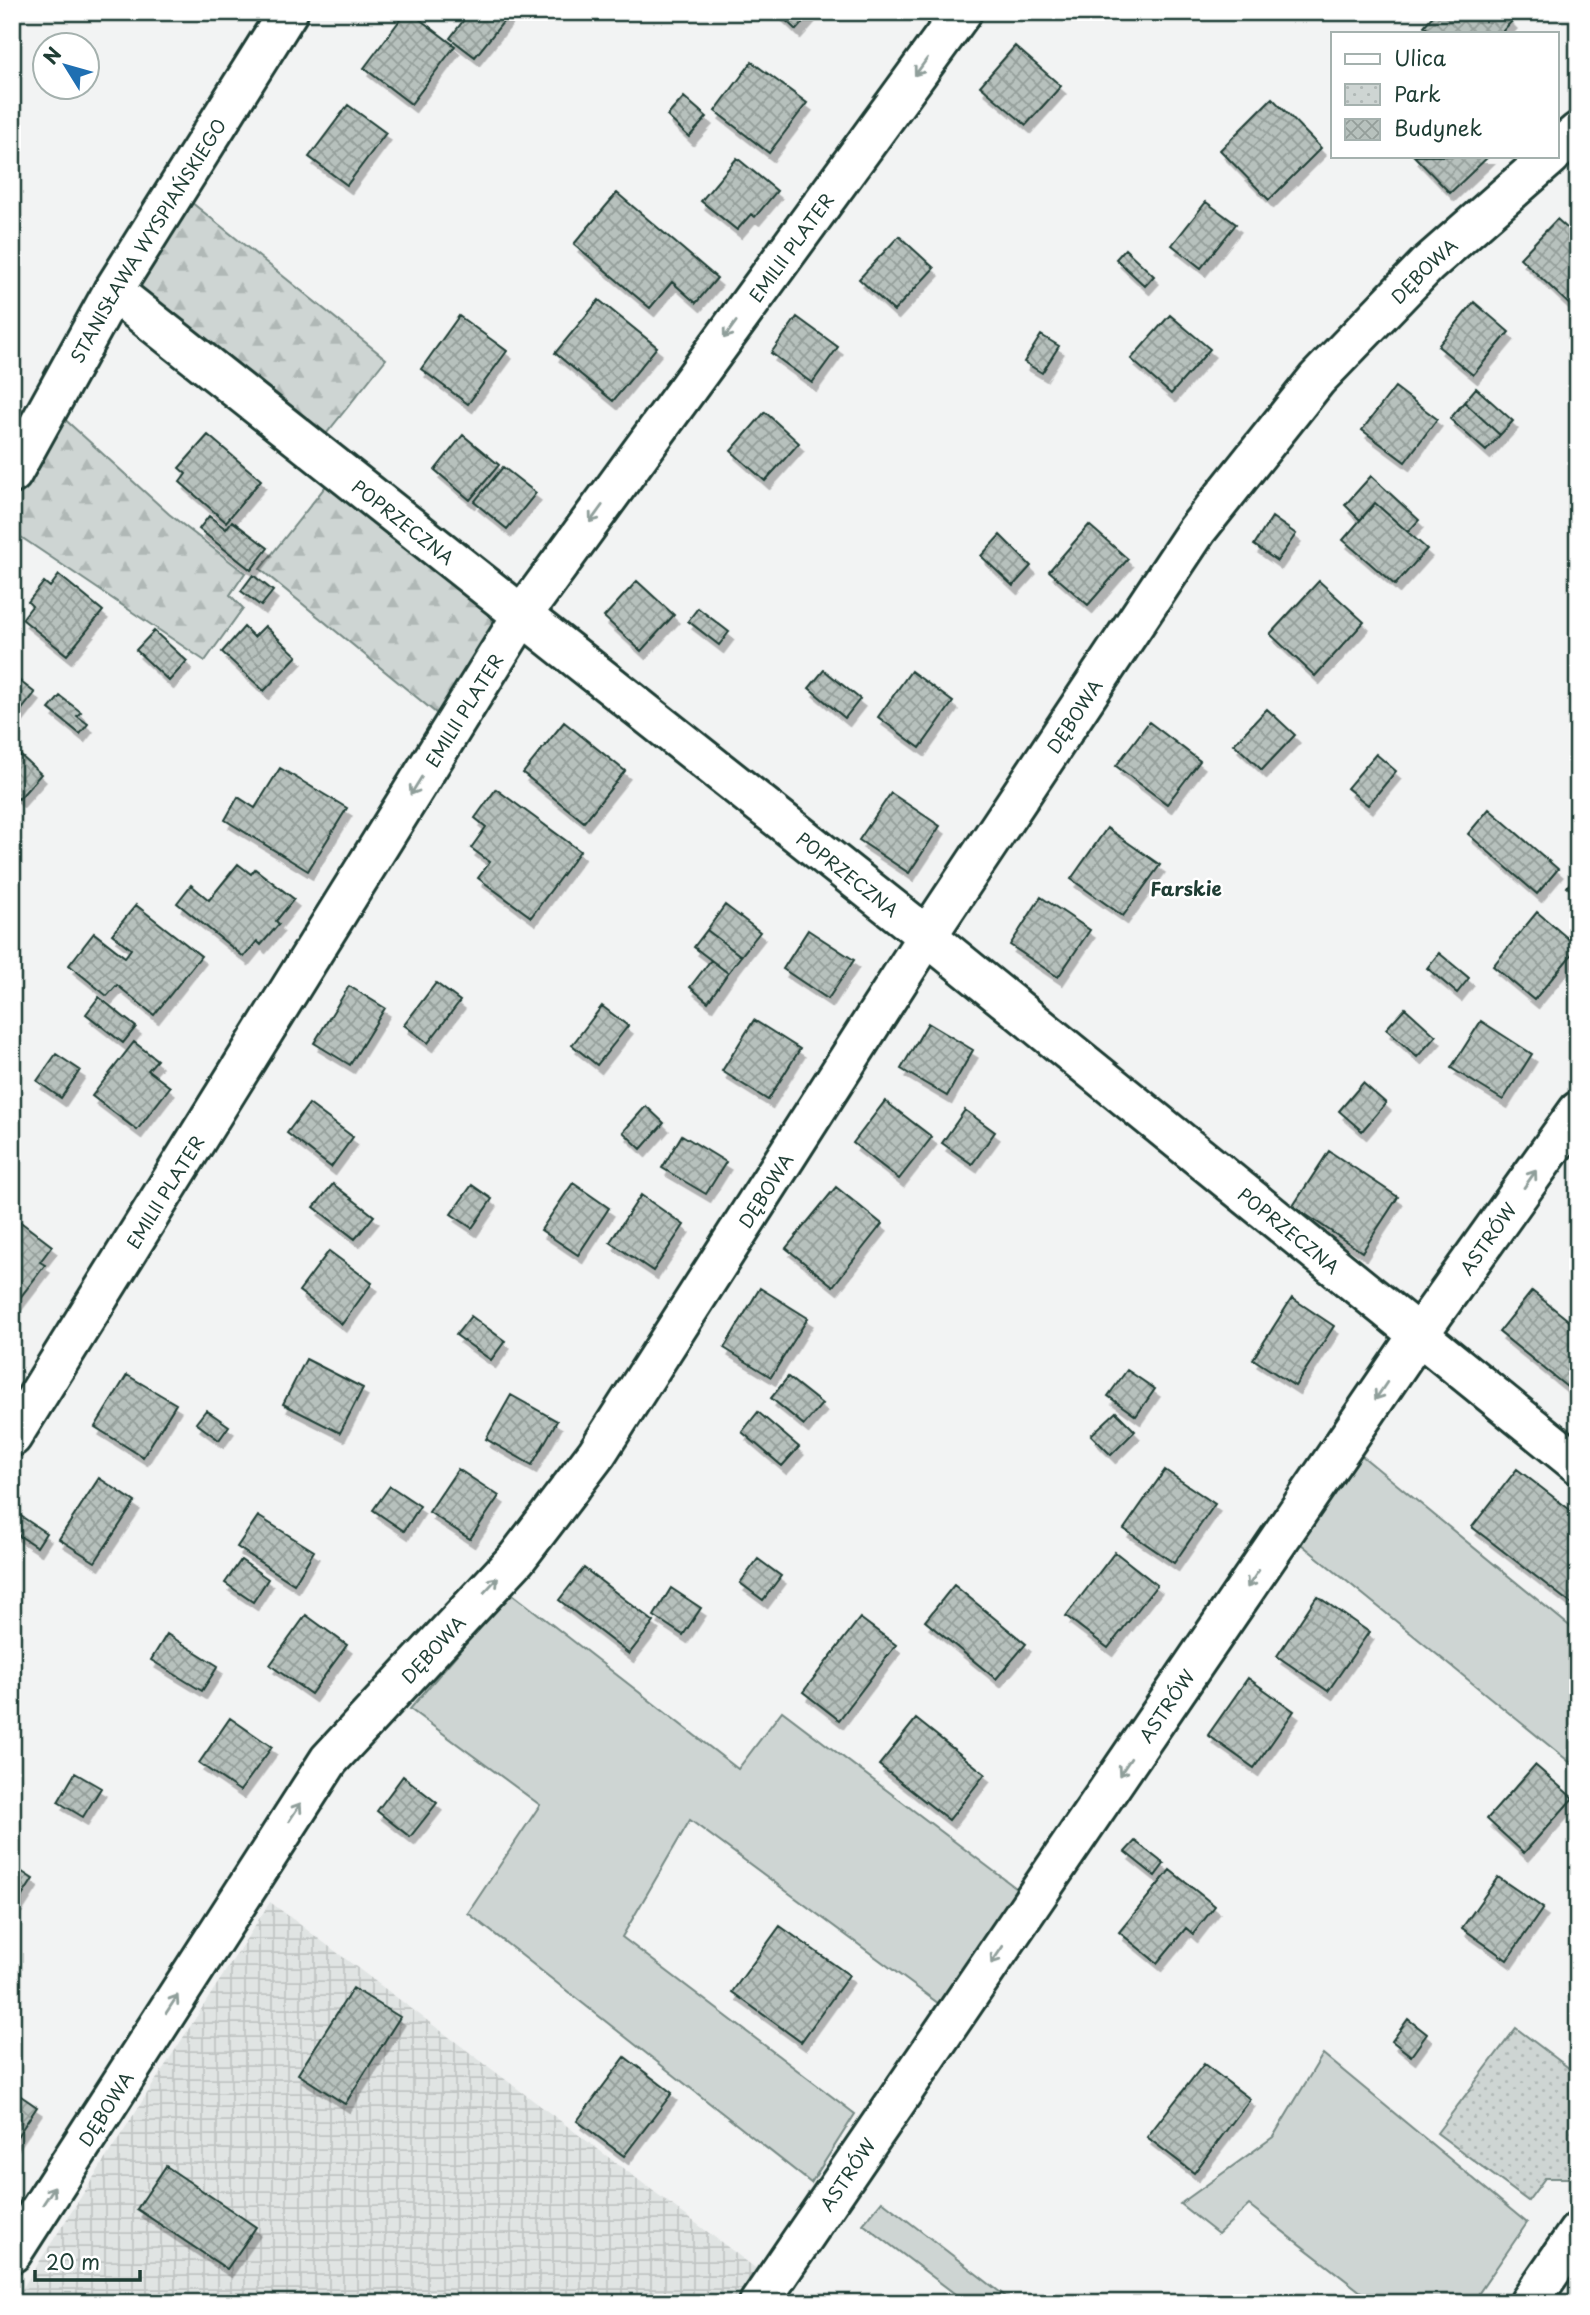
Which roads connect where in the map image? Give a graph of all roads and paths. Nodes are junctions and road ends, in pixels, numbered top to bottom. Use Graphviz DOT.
graph roads {
  1 [pos="288,12"];
  2 [pos="962,12"];
  3 [pos="1578,132"];
  4 [pos="1558,149"];
  5 [pos="1548,158"];
  6 [pos="113,291"];
  7 [pos="12,474"];
  8 [pos="523,614"];
  9 [pos="928,936"];
  10 [pos="1578,1111"];
  11 [pos="1419,1334"];
  12 [pos="12,1437"];
  13 [pos="1578,1464"];
  14 [pos="1578,2232"];
  15 [pos="12,2253"];
  16 [pos="759,2303"];
  17 [pos="1529,2303"];
  1 -- 6 [label="street, STANISŁAWA WYSPIAŃSKIEGO"];
  2 -- 8 [label="street, EMILII PLATER, one-way"];
  3 -- 4 [label="street"];
  5 -- 9 [label="street, DĘBOWA"];
  6 -- 7 [label="street, STANISŁAWA WYSPIAŃSKIEGO"];
  6 -- 8 [label="street, POPRZECZNA"];
  8 -- 9 [label="street, POPRZECZNA"];
  8 -- 12 [label="street, EMILII PLATER, one-way"];
  9 -- 11 [label="street, POPRZECZNA"];
  15 -- 9 [label="street, DĘBOWA, one-way"];
  11 -- 10 [label="street, ASTRÓW, one-way"];
  11 -- 13 [label="street, POPRZECZNA"];
  11 -- 16 [label="street, ASTRÓW, one-way"];
  14 -- 17 [label="street"];
}
